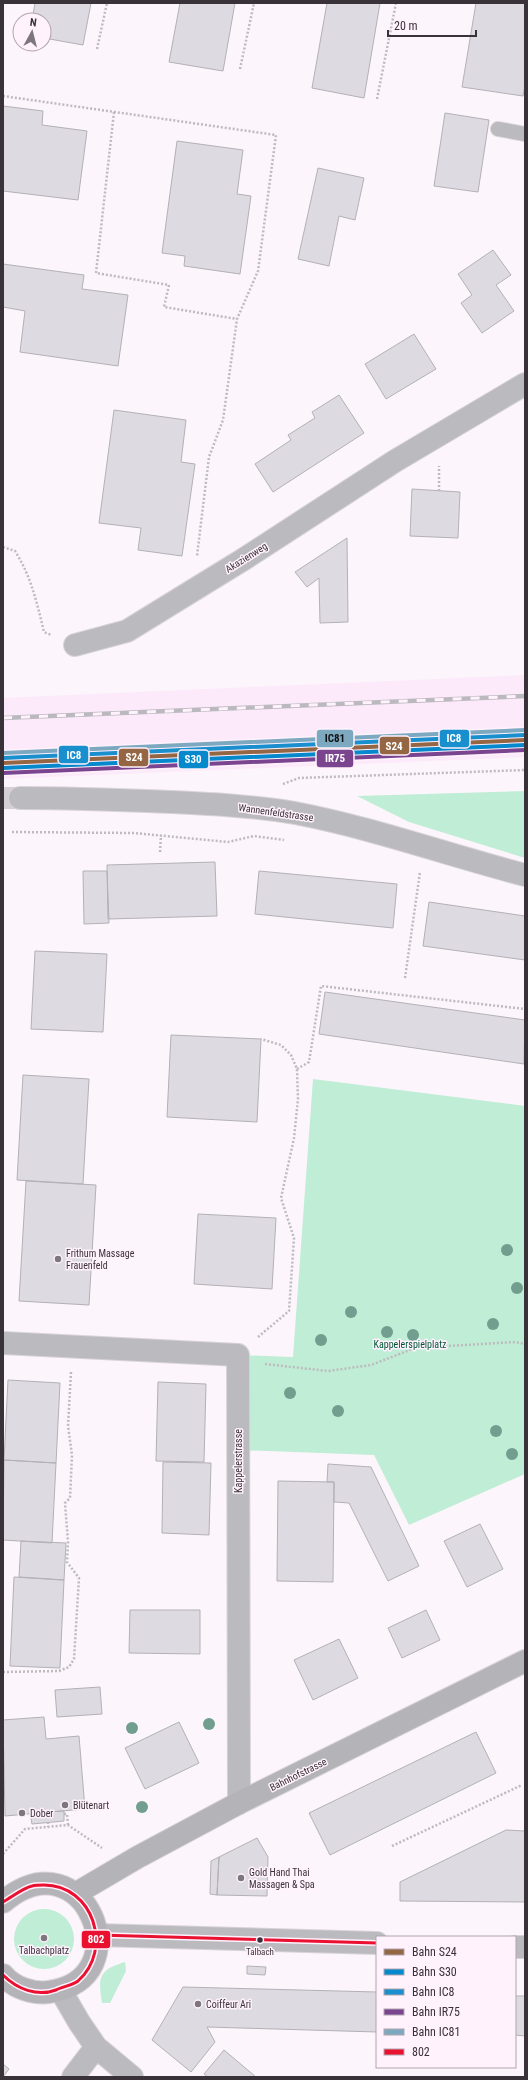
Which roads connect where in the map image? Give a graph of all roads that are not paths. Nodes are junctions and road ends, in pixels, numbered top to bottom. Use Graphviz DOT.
graph roads {
  1 [pos="498,129"];
  2 [pos="525,134"];
  3 [pos="525,384"];
  4 [pos="75,645"];
  5 [pos="20,798"];
  6 [pos="525,875"];
  7 [pos="3,1342"];
  8 [pos="525,1661"];
  9 [pos="239,1803"];
  10 [pos="75,1894"];
  11 [pos="3,1902"];
  12 [pos="98,1936"];
  13 [pos="376,1943"];
  14 [pos="3,1975"];
  15 [pos="60,1991"];
  16 [pos="96,2047"];
  17 [pos="73,2077"];
  18 [pos="132,2077"];
  1 -- 2 [label="lane"];
  3 -- 4 [label="street, Akazienweg"];
  5 -- 6 [label="street, Wannenfeldstrasse"];
  7 -- 9 [label="street, Kappelerstrasse"];
  8 -- 9 [label="main road, Bahnhofstrasse"];
  9 -- 10 [label="main road, Bahnhofstrasse"];
  10 -- 11 [label="main road"];
  10 -- 12 [label="main road"];
  12 -- 13 [label="street"];
  12 -- 15 [label="main road"];
  14 -- 15 [label="main road"];
  15 -- 16 [label="street"];
  16 -- 17 [label="street"];
  16 -- 18 [label="street"];
}
